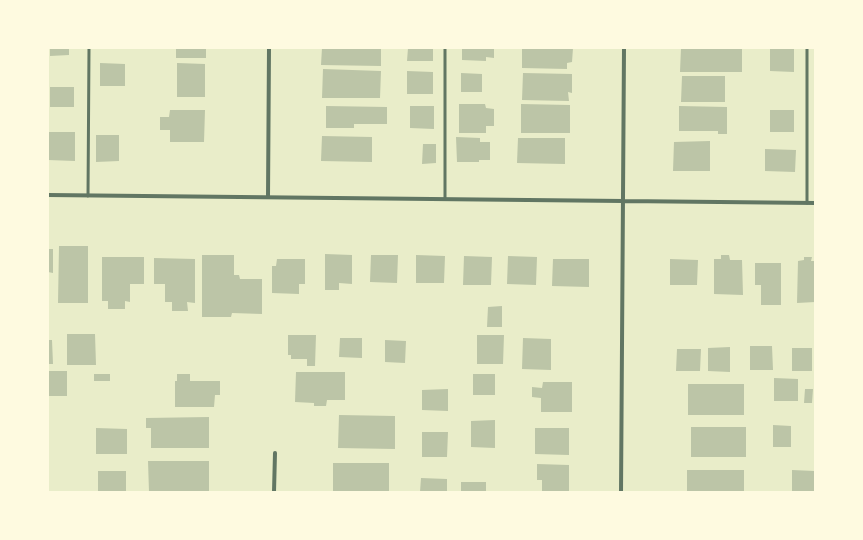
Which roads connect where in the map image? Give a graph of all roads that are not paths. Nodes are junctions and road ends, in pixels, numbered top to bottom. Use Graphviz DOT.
graph roads {
  1 [pos="89,48"];
  2 [pos="269,48"];
  3 [pos="445,48"];
  4 [pos="624,48"];
  5 [pos="807,48"];
  6 [pos="48,195"];
  7 [pos="88,196"];
  8 [pos="268,197"];
  9 [pos="445,199"];
  10 [pos="623,200"];
  11 [pos="807,203"];
  12 [pos="815,204"];
  13 [pos="275,453"];
  14 [pos="274,492"];
  15 [pos="621,492"];
  1 -- 7 [label="lane"];
  2 -- 8 [label="street"];
  3 -- 9 [label="lane"];
  4 -- 10 [label="street"];
  5 -- 11 [label="lane"];
  6 -- 7 [label="street"];
  7 -- 8 [label="street"];
  8 -- 9 [label="street"];
  9 -- 10 [label="street"];
  10 -- 11 [label="street"];
  10 -- 15 [label="street"];
  11 -- 12 [label="street"];
  13 -- 14 [label="street"];
}
